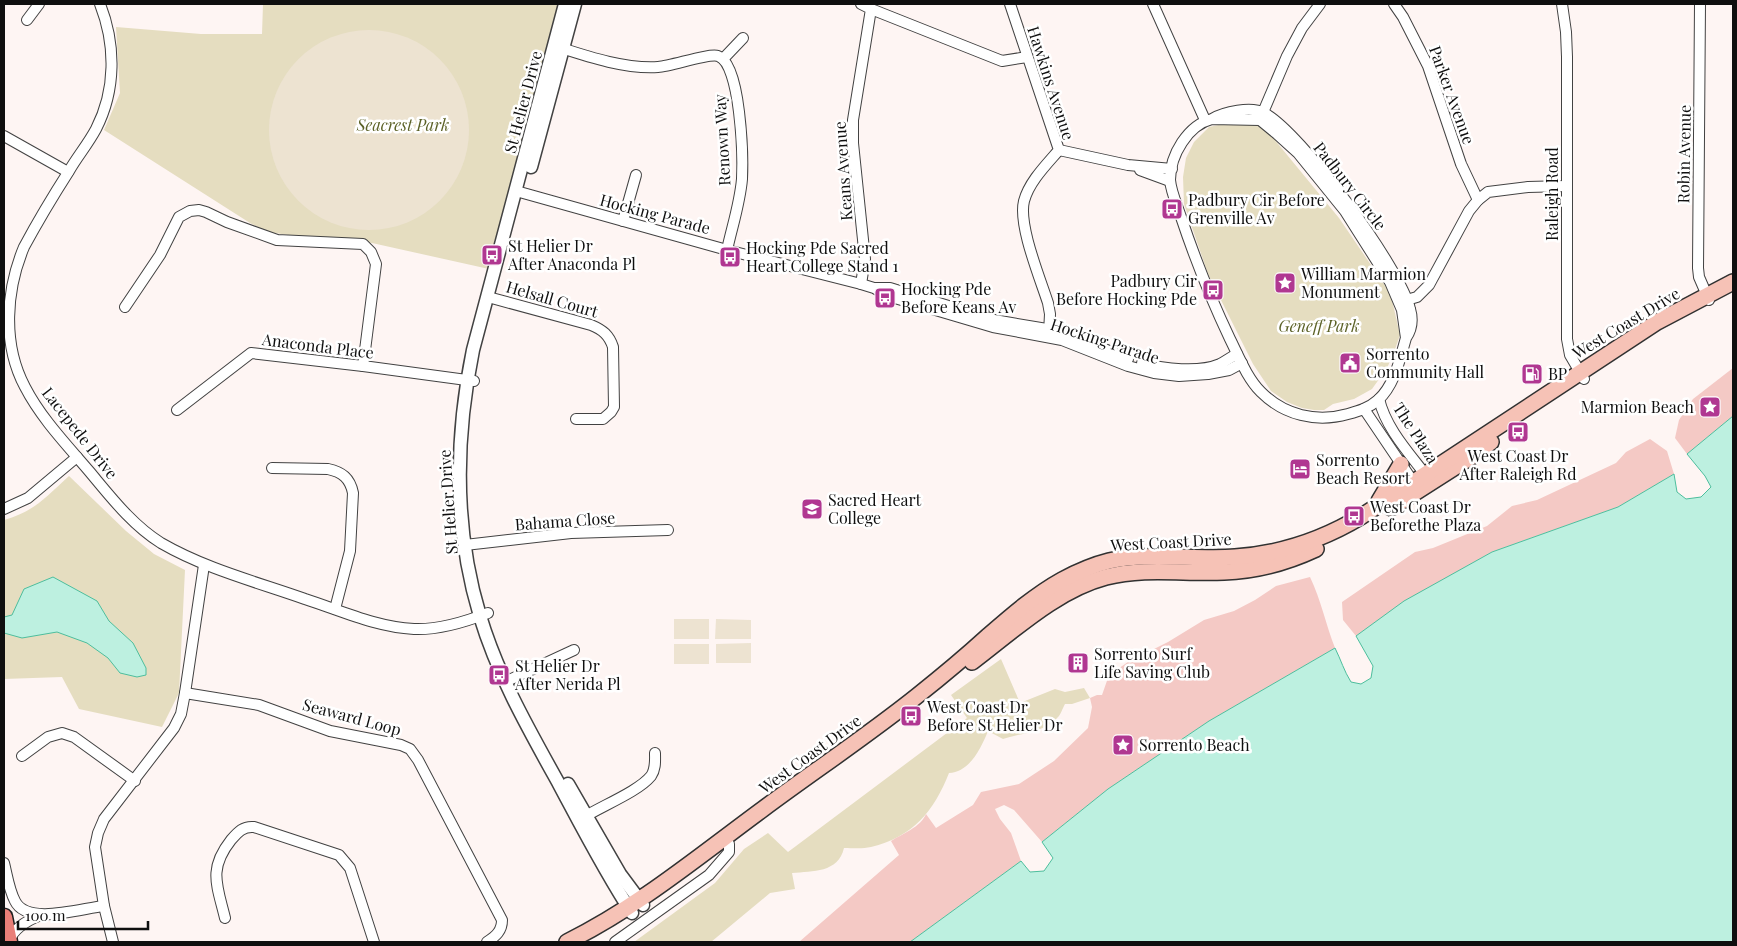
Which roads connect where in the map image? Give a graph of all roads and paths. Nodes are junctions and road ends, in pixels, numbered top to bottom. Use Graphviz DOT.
graph roads {
  1 [pos="39,4"];
  2 [pos="100,4"];
  3 [pos="565,4"];
  4 [pos="575,4"];
  5 [pos="861,4"];
  6 [pos="1010,4"];
  7 [pos="1153,4"];
  8 [pos="1320,4"];
  9 [pos="1394,4"];
  10 [pos="1562,4"];
  11 [pos="1700,4"];
  12 [pos="871,9"];
  13 [pos="27,20"];
  14 [pos="743,38"];
  15 [pos="559,48"];
  16 [pos="1027,58"];
  17 [pos="723,59"];
  18 [pos="1261,116"];
  19 [pos="1209,120"];
  20 [pos="4,136"];
  21 [pos="1059,150"];
  22 [pos="1128,165"];
  23 [pos="1172,169"];
  24 [pos="68,172"];
  25 [pos="636,175"];
  26 [pos="1170,181"];
  27 [pos="1566,186"];
  28 [pos="519,192"];
  29 [pos="1478,200"];
  30 [pos="623,221"];
  31 [pos="726,250"];
  32 [pos="1733,282"];
  33 [pos="861,284"];
  34 [pos="1733,290"];
  35 [pos="491,298"];
  36 [pos="1709,299"];
  37 [pos="1403,300"];
  38 [pos="125,307"];
  39 [pos="6,318"];
  40 [pos="1049,333"];
  41 [pos="1239,358"];
  42 [pos="363,366"];
  43 [pos="1582,376"];
  44 [pos="470,380"];
  45 [pos="1379,399"];
  46 [pos="1364,409"];
  47 [pos="177,410"];
  48 [pos="576,419"];
  49 [pos="1391,427"];
  50 [pos="1381,434"];
  51 [pos="78,457"];
  52 [pos="1401,464"];
  53 [pos="272,468"];
  54 [pos="1422,483"];
  55 [pos="1378,505"];
  56 [pos="4,509"];
  57 [pos="668,530"];
  58 [pos="469,545"];
  59 [pos="204,565"];
  60 [pos="335,608"];
  61 [pos="484,615"];
  62 [pos="574,650"];
  63 [pos="509,680"];
  64 [pos="185,693"];
  65 [pos="655,753"];
  66 [pos="22,756"];
  67 [pos="135,782"];
  68 [pos="583,818"];
  69 [pos="728,844"];
  70 [pos="4,863"];
  71 [pos="104,906"];
  72 [pos="636,906"];
  73 [pos="44,914"];
  74 [pos="4,917"];
  75 [pos="225,918"];
  76 [pos="9,942"];
  77 [pos="113,942"];
  78 [pos="374,942"];
  79 [pos="487,942"];
  80 [pos="566,942"];
  81 [pos="584,942"];
  82 [pos="615,942"];
  1 -- 13 [label="street"];
  2 -- 24 [label="street, Lacepede Drive"];
  3 -- 15 [label="street, St Helier Drive"];
  4 -- 15 [label="street, St Helier Drive"];
  5 -- 12 [label="street"];
  6 -- 16 [label="street, Hawkins Avenue"];
  7 -- 19 [label="street"];
  8 -- 18 [label="street"];
  9 -- 29 [label="street, Parker Avenue"];
  10 -- 27 [label="street, Raleigh Road"];
  11 -- 36 [label="street, Robin Avenue"];
  12 -- 16 [label="street"];
  12 -- 33 [label="street, Keans Avenue"];
  14 -- 17 [label="street"];
  15 -- 17 [label="street"];
  15 -- 28 [label="street, St Helier Drive"];
  16 -- 21 [label="street, Hawkins Avenue"];
  17 -- 31 [label="street, Renown Way"];
  18 -- 19 [label="street"];
  18 -- 37 [label="street, Padbury Circle"];
  19 -- 23 [label="street, Padbury Circle"];
  20 -- 24 [label="street"];
  21 -- 22 [label="street"];
  21 -- 40 [label="street, Hawkins Avenue"];
  22 -- 23 [label="street"];
  22 -- 26 [label="street"];
  23 -- 26 [label="street, Padbury Circle"];
  24 -- 39 [label="street, Lacepede Drive"];
  25 -- 30 [label="street"];
  26 -- 41 [label="street, Padbury Circle"];
  27 -- 29 [label="street"];
  27 -- 43 [label="street, Raleigh Road"];
  28 -- 30 [label="street, Hocking Parade"];
  28 -- 35 [label="street, St Helier Drive"];
  29 -- 37 [label="street"];
  30 -- 31 [label="street, Hocking Parade"];
  31 -- 33 [label="street, Hocking Parade"];
  32 -- 36 [label="main road, West Coast Drive"];
  33 -- 40 [label="street, Hocking Parade"];
  34 -- 36 [label="main road, West Coast Drive"];
  35 -- 44 [label="street, St Helier Drive"];
  35 -- 48 [label="street, Helsall Court"];
  36 -- 43 [label="main road, West Coast Drive"];
  37 -- 45 [label="street, Padbury Circle"];
  38 -- 42 [label="street"];
  39 -- 51 [label="street, Lacepede Drive"];
  40 -- 41 [label="street, Hocking Parade"];
  41 -- 46 [label="street, Padbury Circle"];
  42 -- 44 [label="street, Anaconda Place"];
  42 -- 47 [label="street, Anaconda Place"];
  43 -- 54 [label="main road, West Coast Drive"];
  44 -- 58 [label="street, St Helier Drive"];
  45 -- 46 [label="street, Padbury Circle"];
  45 -- 49 [label="street, The Plaza"];
  46 -- 50 [label="street, The Plaza"];
  49 -- 50 [label="street"];
  49 -- 54 [label="street, The Plaza"];
  50 -- 52 [label="street, The Plaza"];
  51 -- 56 [label="street"];
  51 -- 59 [label="street, Lacepede Drive"];
  52 -- 54 [label="street, The Plaza"];
  52 -- 55 [label="main road"];
  53 -- 60 [label="street"];
  54 -- 55 [label="main road, West Coast Drive"];
  54 -- 69 [label="main road, West Coast Drive"];
  55 -- 72 [label="main road, West Coast Drive"];
  57 -- 58 [label="street, Bahama Close"];
  58 -- 61 [label="street, St Helier Drive"];
  59 -- 60 [label="street, Lacepede Drive"];
  59 -- 64 [label="street"];
  60 -- 61 [label="street, Lacepede Drive"];
  61 -- 63 [label="street, St Helier Drive"];
  62 -- 63 [label="street"];
  63 -- 68 [label="street, St Helier Drive"];
  64 -- 67 [label="street"];
  64 -- 79 [label="street, Seaward Loop"];
  65 -- 68 [label="street"];
  66 -- 67 [label="street"];
  67 -- 71 [label="street"];
  68 -- 72 [label="street, St Helier Drive"];
  69 -- 72 [label="main road, West Coast Drive"];
  69 -- 82 [label="street"];
  70 -- 73 [label="street"];
  71 -- 73 [label="street"];
  71 -- 77 [label="street"];
  72 -- 80 [label="main road, West Coast Drive"];
  72 -- 81 [label="main road, West Coast Drive"];
  73 -- 76 [label="street"];
  74 -- 76 [label="main road"];
  75 -- 78 [label="street"];
}
